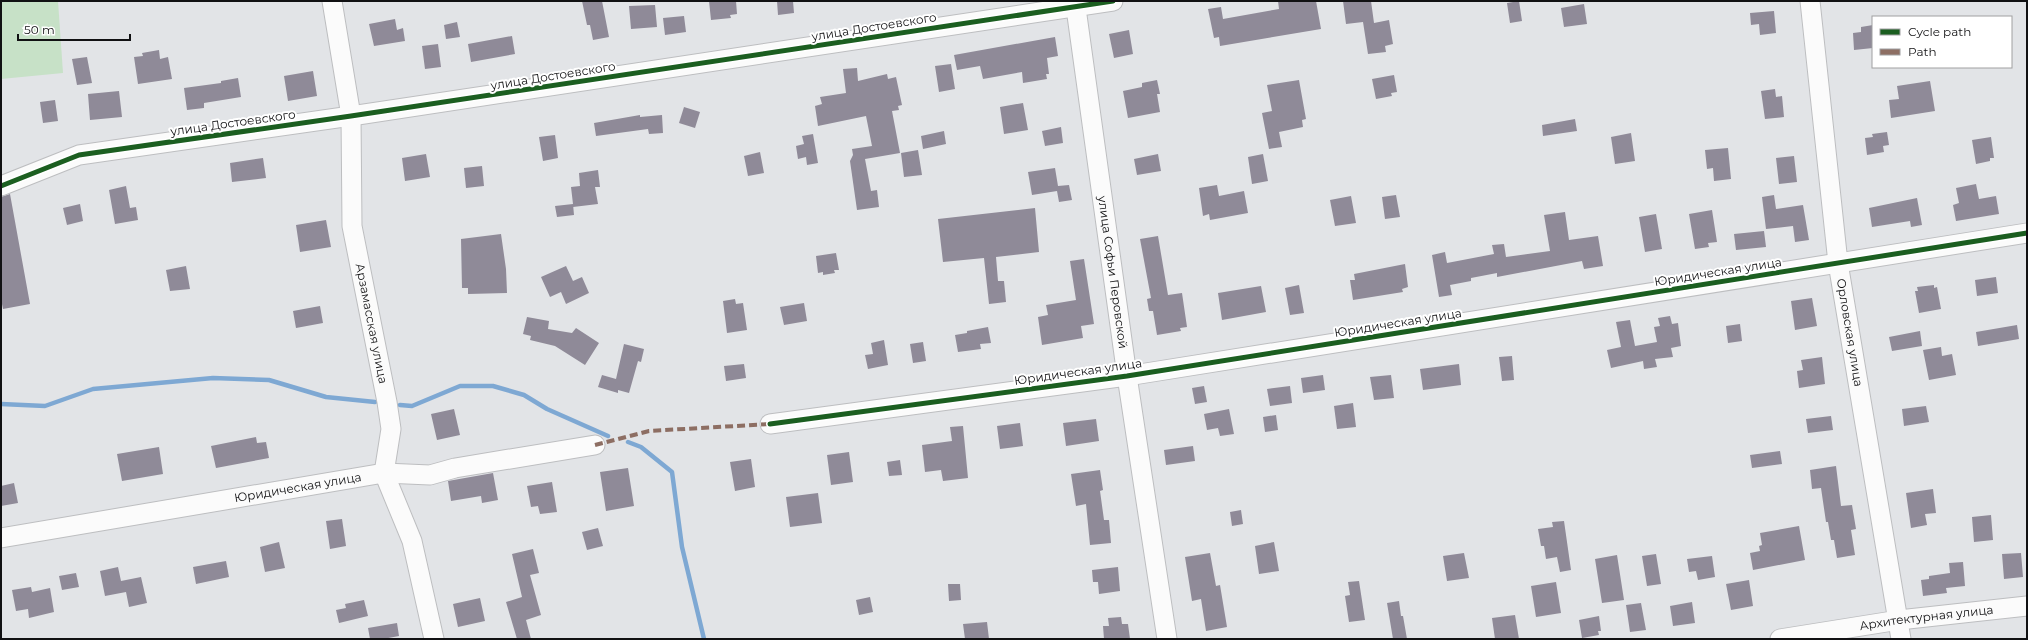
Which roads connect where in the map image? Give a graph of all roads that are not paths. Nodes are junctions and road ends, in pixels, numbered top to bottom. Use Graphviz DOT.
graph roads {
  1 [pos="332,1"];
  2 [pos="1113,1"];
  3 [pos="1810,1"];
  4 [pos="1075,4"];
  5 [pos="351,116"];
  6 [pos="1,186"];
  7 [pos="2027,233"];
  8 [pos="1838,263"];
  9 [pos="1127,376"];
  10 [pos="770,424"];
  11 [pos="595,445"];
  12 [pos="384,473"];
  13 [pos="1,538"];
  14 [pos="2027,606"];
  15 [pos="1899,620"];
  16 [pos="434,639"];
  17 [pos="1167,639"];
  18 [pos="1780,639"];
  19 [pos="1902,639"];
  1 -- 5 [label="street, Арзамасская улица"];
  2 -- 4 [label="street, улица Достоевского"];
  3 -- 8 [label="street, Орловская улица"];
  4 -- 5 [label="street, улица Достоевского"];
  4 -- 9 [label="street, улица Софьи Перовской"];
  5 -- 6 [label="street, улица Достоевского"];
  5 -- 12 [label="street, Арзамасская улица"];
  7 -- 8 [label="street, Юридическая улица"];
  8 -- 9 [label="street, Юридическая улица"];
  8 -- 15 [label="street, Орловская улица"];
  9 -- 10 [label="street, Юридическая улица"];
  9 -- 17 [label="street, улица Софьи Перовской"];
  11 -- 12 [label="street, Юридическая улица"];
  12 -- 13 [label="street, Юридическая улица"];
  12 -- 16 [label="street, Арзамасская улица"];
  14 -- 15 [label="street, Архитектурная улица"];
  15 -- 18 [label="street, Архитектурная улица"];
  15 -- 19 [label="street, Орловская улица"];
}
